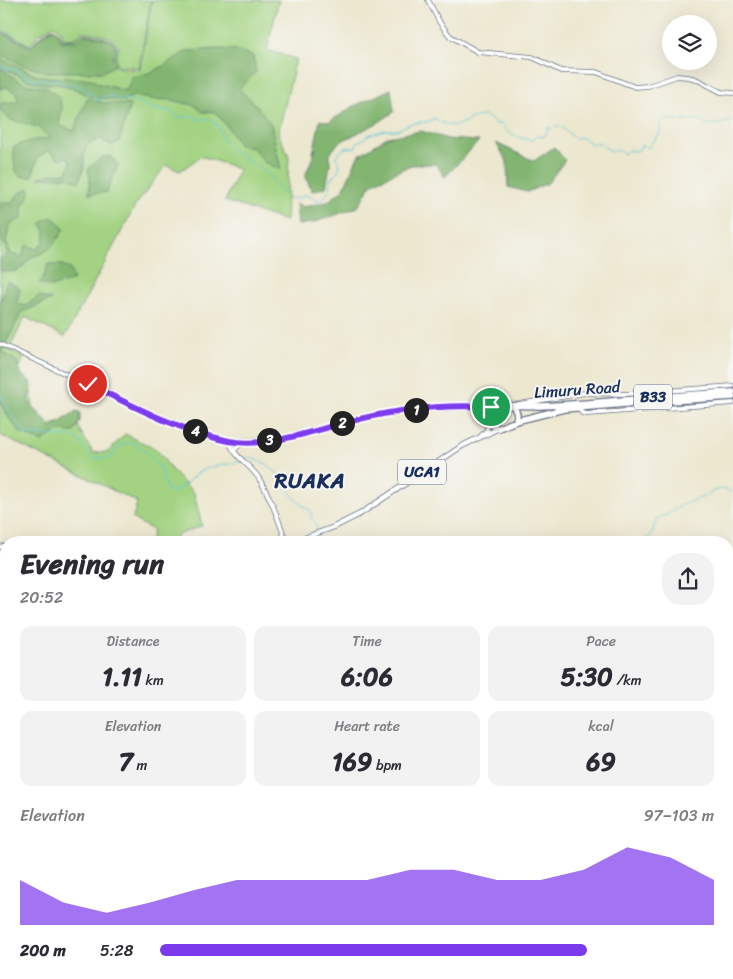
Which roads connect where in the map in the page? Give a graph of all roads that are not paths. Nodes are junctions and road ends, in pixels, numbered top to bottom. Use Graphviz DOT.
graph roads {
  1 [pos="428,0"];
  2 [pos="733,93"];
  3 [pos="0,343"];
  4 [pos="733,386"];
  5 [pos="733,392"];
  6 [pos="733,397"];
  7 [pos="733,403"];
  8 [pos="512,406"];
  9 [pos="475,407"];
  10 [pos="494,407"];
  11 [pos="576,408"];
  12 [pos="488,420"];
  13 [pos="516,421"];
  14 [pos="499,428"];
  15 [pos="480,436"];
  16 [pos="232,441"];
  17 [pos="244,441"];
  18 [pos="236,452"];
  19 [pos="284,536"];
  20 [pos="310,536"];
  1 -- 2 [label="main road"];
  3 -- 16 [label="main road"];
  4 -- 8 [label="main road"];
  5 -- 8 [label="highway, Limuru Road / B33"];
  6 -- 11 [label="highway, Limuru Road / B33"];
  7 -- 11 [label="main road"];
  8 -- 10 [label="highway"];
  8 -- 13 [label="highway"];
  9 -- 10 [label="main road"];
  9 -- 12 [label="main road"];
  9 -- 17 [label="main road"];
  10 -- 12 [label="highway"];
  11 -- 13 [label="highway, B33"];
  12 -- 14 [label="highway"];
  12 -- 15 [label="main road"];
  13 -- 14 [label="highway"];
  14 -- 15 [label="main road, UCA1"];
  15 -- 20 [label="main road, UCA1"];
  16 -- 17 [label="main road"];
  16 -- 18 [label="main road"];
  17 -- 18 [label="main road"];
  18 -- 19 [label="main road"];
}
